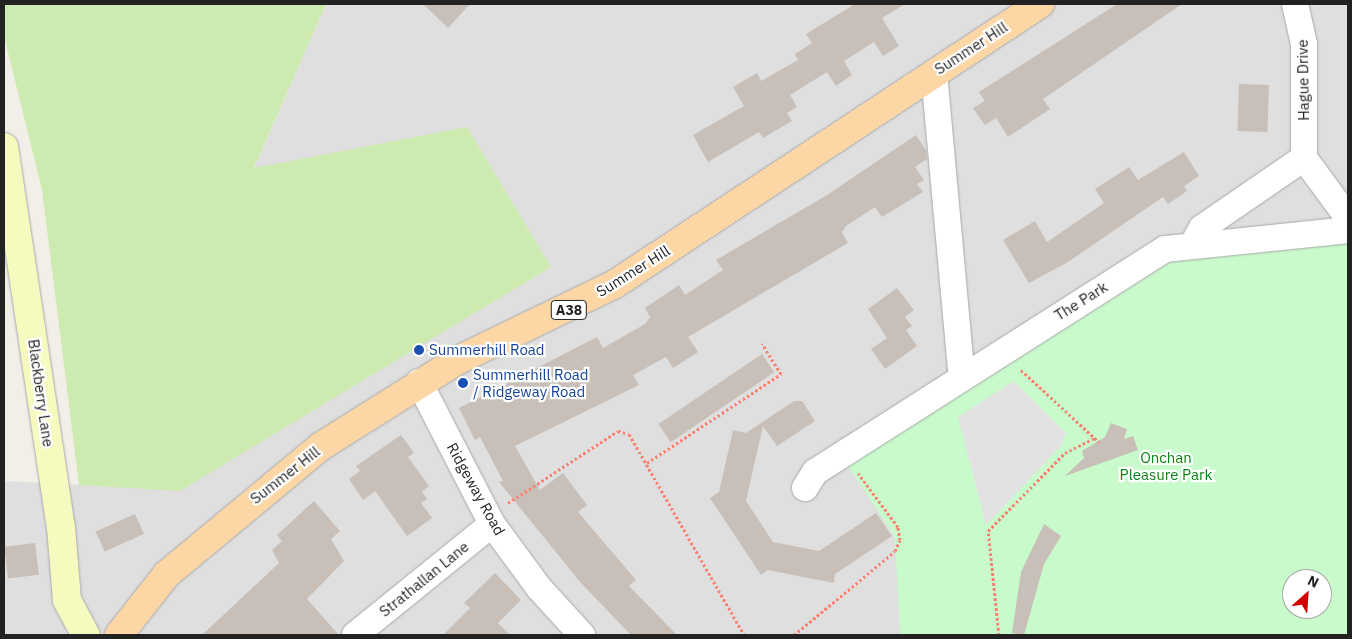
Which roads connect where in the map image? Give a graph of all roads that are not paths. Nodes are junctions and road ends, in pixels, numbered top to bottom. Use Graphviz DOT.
graph roads {
  1 [pos="1040,4"];
  2 [pos="1295,4"];
  3 [pos="934,72"];
  4 [pos="4,147"];
  5 [pos="1304,158"];
  6 [pos="1348,218"];
  7 [pos="1348,230"];
  8 [pos="1194,244"];
  9 [pos="962,378"];
  10 [pos="419,382"];
  11 [pos="805,488"];
  12 [pos="490,520"];
  13 [pos="567,630"];
  14 [pos="86,635"];
  15 [pos="119,635"];
  16 [pos="355,635"];
  1 -- 3 [label="main road, Summer Hill / A38"];
  2 -- 5 [label="street, Hague Drive"];
  3 -- 9 [label="street"];
  3 -- 10 [label="main road, Summer Hill / A38"];
  4 -- 14 [label="main road, Blackberry Lane"];
  5 -- 6 [label="street"];
  5 -- 8 [label="street"];
  7 -- 8 [label="street, The Park"];
  8 -- 9 [label="street, The Park"];
  9 -- 11 [label="street, The Park"];
  10 -- 12 [label="street, Ridgeway Road"];
  10 -- 15 [label="main road, Summer Hill / A38"];
  12 -- 13 [label="street, Ridgeway Road"];
  12 -- 16 [label="street, Strathallan Lane"];
}
